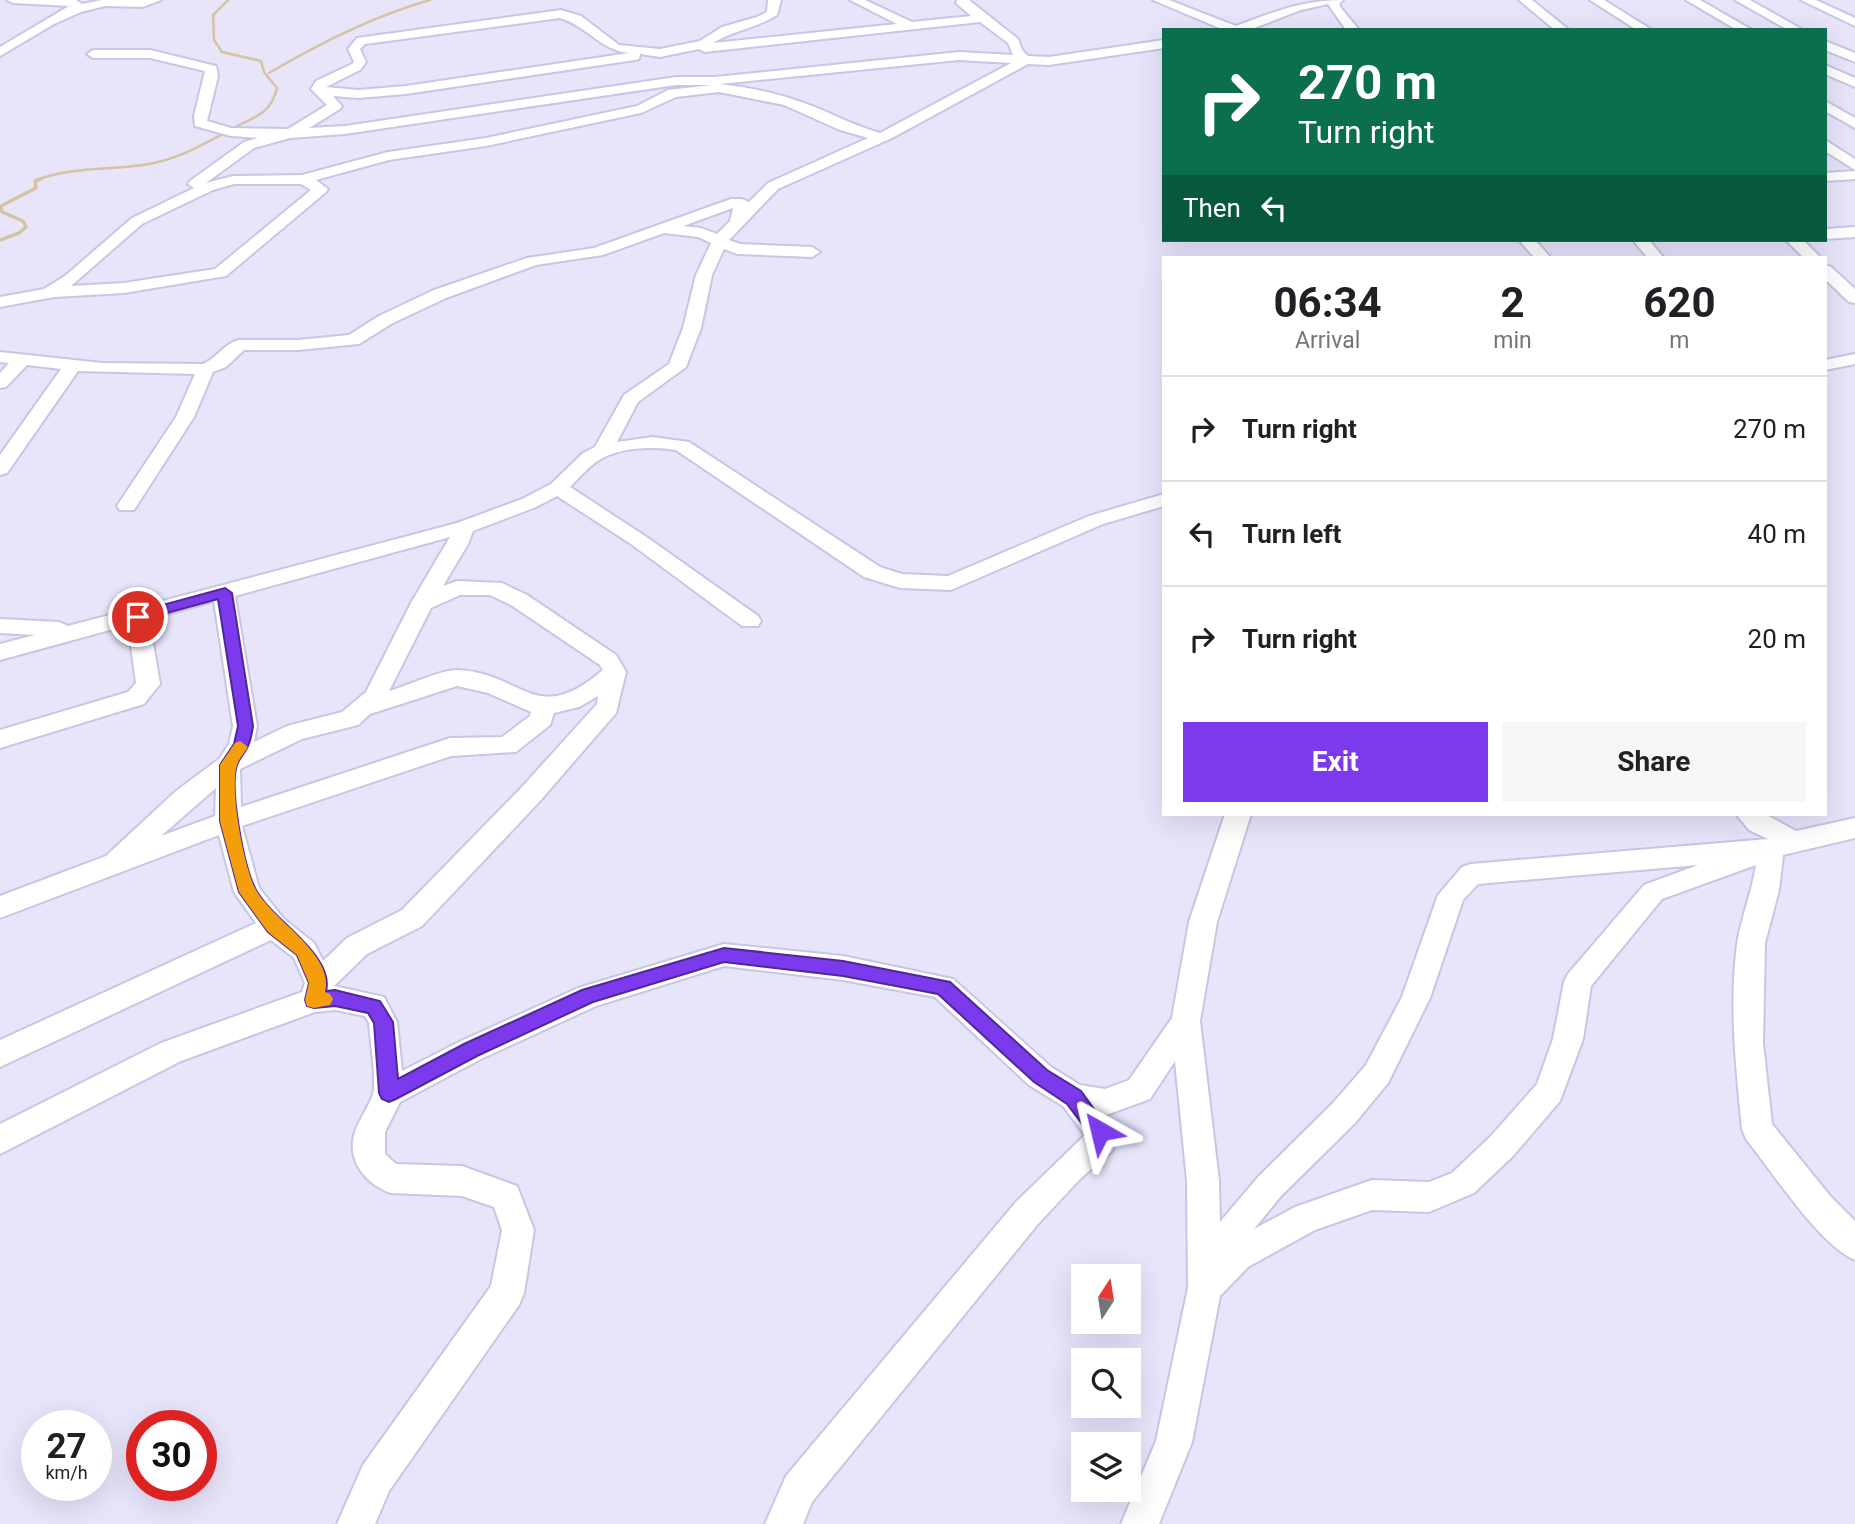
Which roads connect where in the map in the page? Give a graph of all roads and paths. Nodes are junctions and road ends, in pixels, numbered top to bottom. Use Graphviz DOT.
graph roads {
  1 [pos="13,0"];
  2 [pos="155,0"];
  3 [pos="775,0"];
  4 [pos="856,0"];
  5 [pos="963,0"];
  6 [pos="1159,0"];
  7 [pos="1334,0"];
  8 [pos="1525,0"];
  9 [pos="1596,0"];
  10 [pos="1692,0"];
  11 [pos="1741,0"];
  12 [pos="1807,0"];
  13 [pos="576,6"];
  14 [pos="69,13"];
  15 [pos="561,13"];
  16 [pos="982,18"];
  17 [pos="1855,22"];
  18 [pos="1260,25"];
  19 [pos="911,27"];
  20 [pos="1231,28"];
  21 [pos="1351,28"];
  22 [pos="1560,28"];
  23 [pos="1643,28"];
  24 [pos="1742,28"];
  25 [pos="1793,28"];
  26 [pos="9,29"];
  27 [pos="32,32"];
  28 [pos="1162,44"];
  29 [pos="1827,46"];
  30 [pos="681,50"];
  31 [pos="0,52"];
  32 [pos="660,53"];
  33 [pos="93,54"];
  34 [pos="1855,58"];
  35 [pos="1025,60"];
  36 [pos="1827,70"];
  37 [pos="1855,83"];
  38 [pos="318,89"];
  39 [pos="532,102"];
  40 [pos="1827,106"];
  41 [pos="1855,124"];
  42 [pos="290,134"];
  43 [pos="516,135"];
  44 [pos="877,137"];
  45 [pos="1827,145"];
  46 [pos="1855,166"];
  47 [pos="1855,175"];
  48 [pos="1827,177"];
  49 [pos="303,179"];
  50 [pos="166,205"];
  51 [pos="737,221"];
  52 [pos="663,229"];
  53 [pos="1855,232"];
  54 [pos="1827,234"];
  55 [pos="720,240"];
  56 [pos="1528,242"];
  57 [pos="1638,242"];
  58 [pos="1796,242"];
  59 [pos="812,252"];
  60 [pos="1541,256"];
  61 [pos="1654,256"];
  62 [pos="1811,256"];
  63 [pos="1827,272"];
  64 [pos="49,293"];
  65 [pos="1855,298"];
  66 [pos="0,302"];
  67 [pos="0,357"];
  68 [pos="23,358"];
  69 [pos="1855,359"];
  70 [pos="74,363"];
  71 [pos="1827,365"];
  72 [pos="206,369"];
  73 [pos="0,383"];
  74 [pos="603,450"];
  75 [pos="0,468"];
  76 [pos="558,488"];
  77 [pos="1162,501"];
  78 [pos="127,506"];
  79 [pos="464,527"];
  80 [pos="225,593"];
  81 [pos="422,603"];
  82 [pos="138,617"];
  83 [pos="750,621"];
  84 [pos="0,626"];
  85 [pos="84,631"];
  86 [pos="0,652"];
  87 [pos="615,672"];
  88 [pos="543,707"];
  89 [pos="364,709"];
  90 [pos="0,740"];
  91 [pos="228,765"];
  92 [pos="1237,816"];
  93 [pos="1751,816"];
  94 [pos="228,821"];
  95 [pos="1855,828"];
  96 [pos="1783,845"];
  97 [pos="115,863"];
  98 [pos="0,906"];
  99 [pos="274,927"];
  100 [pos="316,992"];
  101 [pos="1186,1021"];
  102 [pos="0,1054"];
  103 [pos="389,1093"];
  104 [pos="1074,1097"];
  105 [pos="0,1140"];
  106 [pos="1855,1244"];
  107 [pos="1236,1256"];
  108 [pos="1205,1289"];
  109 [pos="356,1524"];
  110 [pos="784,1524"];
  111 [pos="1140,1524"];
  1 -- 14 [label="street"];
  2 -- 14 [label="street"];
  3 -- 30 [label="street"];
  4 -- 19 [label="street"];
  5 -- 16 [label="street"];
  6 -- 20 [label="street"];
  7 -- 18 [label="street"];
  7 -- 21 [label="street"];
  8 -- 22 [label="street"];
  9 -- 23 [label="street"];
  10 -- 24 [label="street"];
  11 -- 25 [label="street"];
  12 -- 17 [label="street"];
  13 -- 15 [label="street"];
  14 -- 27 [label="street"];
  15 -- 32 [label="street"];
  15 -- 38 [label="street"];
  16 -- 19 [label="street"];
  16 -- 35 [label="street"];
  19 -- 30 [label="street"];
  26 -- 27 [label="street"];
  27 -- 31 [label="street"];
  28 -- 35 [label="street"];
  29 -- 34 [label="street"];
  30 -- 32 [label="street"];
  32 -- 38 [label="street"];
  33 -- 42 [label="street"];
  35 -- 39 [label="street"];
  35 -- 44 [label="street"];
  36 -- 37 [label="street"];
  38 -- 42 [label="street"];
  39 -- 42 [label="street"];
  39 -- 43 [label="street"];
  40 -- 41 [label="street"];
  42 -- 50 [label="street"];
  43 -- 44 [label="street"];
  43 -- 49 [label="street"];
  44 -- 51 [label="street"];
  45 -- 46 [label="street"];
  47 -- 48 [label="street"];
  49 -- 50 [label="street"];
  49 -- 64 [label="street"];
  50 -- 64 [label="street"];
  51 -- 52 [label="street"];
  51 -- 55 [label="street"];
  52 -- 55 [label="street"];
  52 -- 72 [label="street"];
  53 -- 54 [label="street"];
  55 -- 59 [label="street"];
  55 -- 74 [label="street"];
  56 -- 60 [label="street"];
  57 -- 61 [label="street"];
  58 -- 62 [label="street"];
  63 -- 65 [label="street"];
  64 -- 66 [label="street"];
  67 -- 68 [label="street"];
  68 -- 70 [label="street"];
  68 -- 73 [label="street"];
  69 -- 71 [label="street"];
  70 -- 72 [label="street"];
  70 -- 75 [label="street"];
  72 -- 78 [label="street"];
  74 -- 76 [label="street"];
  74 -- 77 [label="street"];
  76 -- 79 [label="street"];
  76 -- 83 [label="street"];
  79 -- 80 [label="street"];
  79 -- 81 [label="street"];
  80 -- 82 [label="street"];
  80 -- 91 [label="street"];
  81 -- 87 [label="street"];
  81 -- 89 [label="street"];
  82 -- 85 [label="street"];
  82 -- 90 [label="street"];
  84 -- 85 [label="street"];
  85 -- 86 [label="street"];
  87 -- 88 [label="street"];
  87 -- 100 [label="street"];
  88 -- 89 [label="street"];
  88 -- 94 [label="street"];
  89 -- 91 [label="street"];
  91 -- 94 [label="street"];
  91 -- 97 [label="street"];
  92 -- 101 [label="street"];
  93 -- 96 [label="street"];
  94 -- 97 [label="street"];
  94 -- 99 [label="street"];
  95 -- 96 [label="street"];
  96 -- 106 [label="street"];
  96 -- 107 [label="street"];
  96 -- 107 [label="street"];
  97 -- 98 [label="street"];
  99 -- 100 [label="street"];
  99 -- 102 [label="street"];
  100 -- 103 [label="street"];
  100 -- 105 [label="street"];
  101 -- 104 [label="street"];
  101 -- 108 [label="street"];
  103 -- 104 [label="street"];
  103 -- 109 [label="street"];
  104 -- 110 [label="street"];
  107 -- 108 [label="street"];
  108 -- 111 [label="street"];
}
